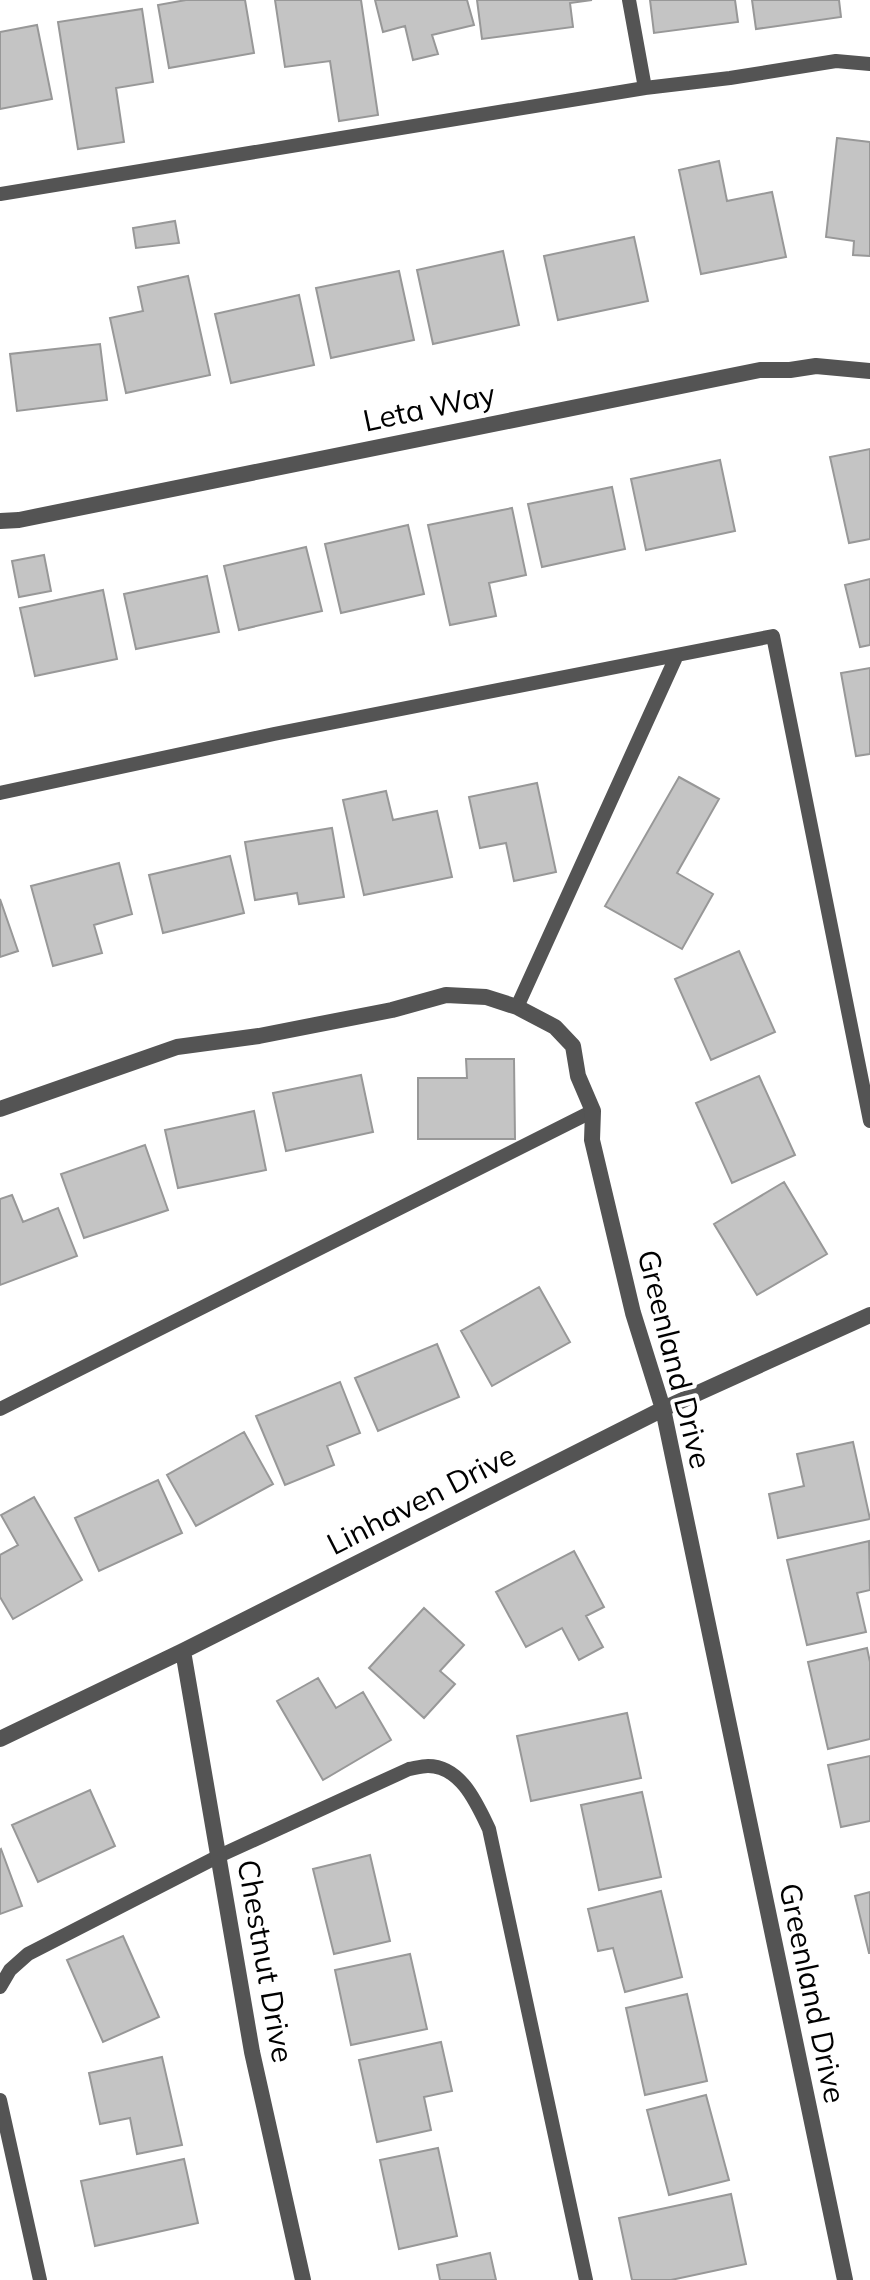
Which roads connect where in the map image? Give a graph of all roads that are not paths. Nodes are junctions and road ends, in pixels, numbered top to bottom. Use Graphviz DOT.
graph roads {
  1 [pos="629,0"];
  2 [pos="870,64"];
  3 [pos="645,88"];
  4 [pos="0,194"];
  5 [pos="870,371"];
  6 [pos="0,521"];
  7 [pos="677,655"];
  8 [pos="0,793"];
  9 [pos="517,1007"];
  10 [pos="0,1109"];
  11 [pos="593,1111"];
  12 [pos="870,1121"];
  13 [pos="870,1315"];
  14 [pos="0,1409"];
  15 [pos="663,1409"];
  16 [pos="183,1651"];
  17 [pos="0,1739"];
  18 [pos="219,1856"];
  19 [pos="0,1987"];
  20 [pos="0,2100"];
  21 [pos="40,2280"];
  22 [pos="303,2280"];
  23 [pos="586,2280"];
  24 [pos="845,2280"];
  1 -- 3 [label="lane"];
  2 -- 3 [label="lane"];
  3 -- 4 [label="lane"];
  5 -- 6 [label="street, Leta Way"];
  7 -- 8 [label="lane"];
  7 -- 9 [label="lane"];
  7 -- 12 [label="lane"];
  9 -- 10 [label="street, Greenland Drive"];
  9 -- 11 [label="street, Greenland Drive"];
  11 -- 14 [label="lane"];
  11 -- 15 [label="street, Greenland Drive"];
  13 -- 15 [label="street, Linhaven Drive"];
  15 -- 16 [label="street, Linhaven Drive"];
  15 -- 24 [label="street, Greenland Drive"];
  16 -- 17 [label="street, Linhaven Drive"];
  16 -- 18 [label="street, Chestnut Drive"];
  18 -- 19 [label="lane"];
  18 -- 22 [label="street, Chestnut Drive"];
  18 -- 23 [label="lane"];
  20 -- 21 [label="lane"];
}
